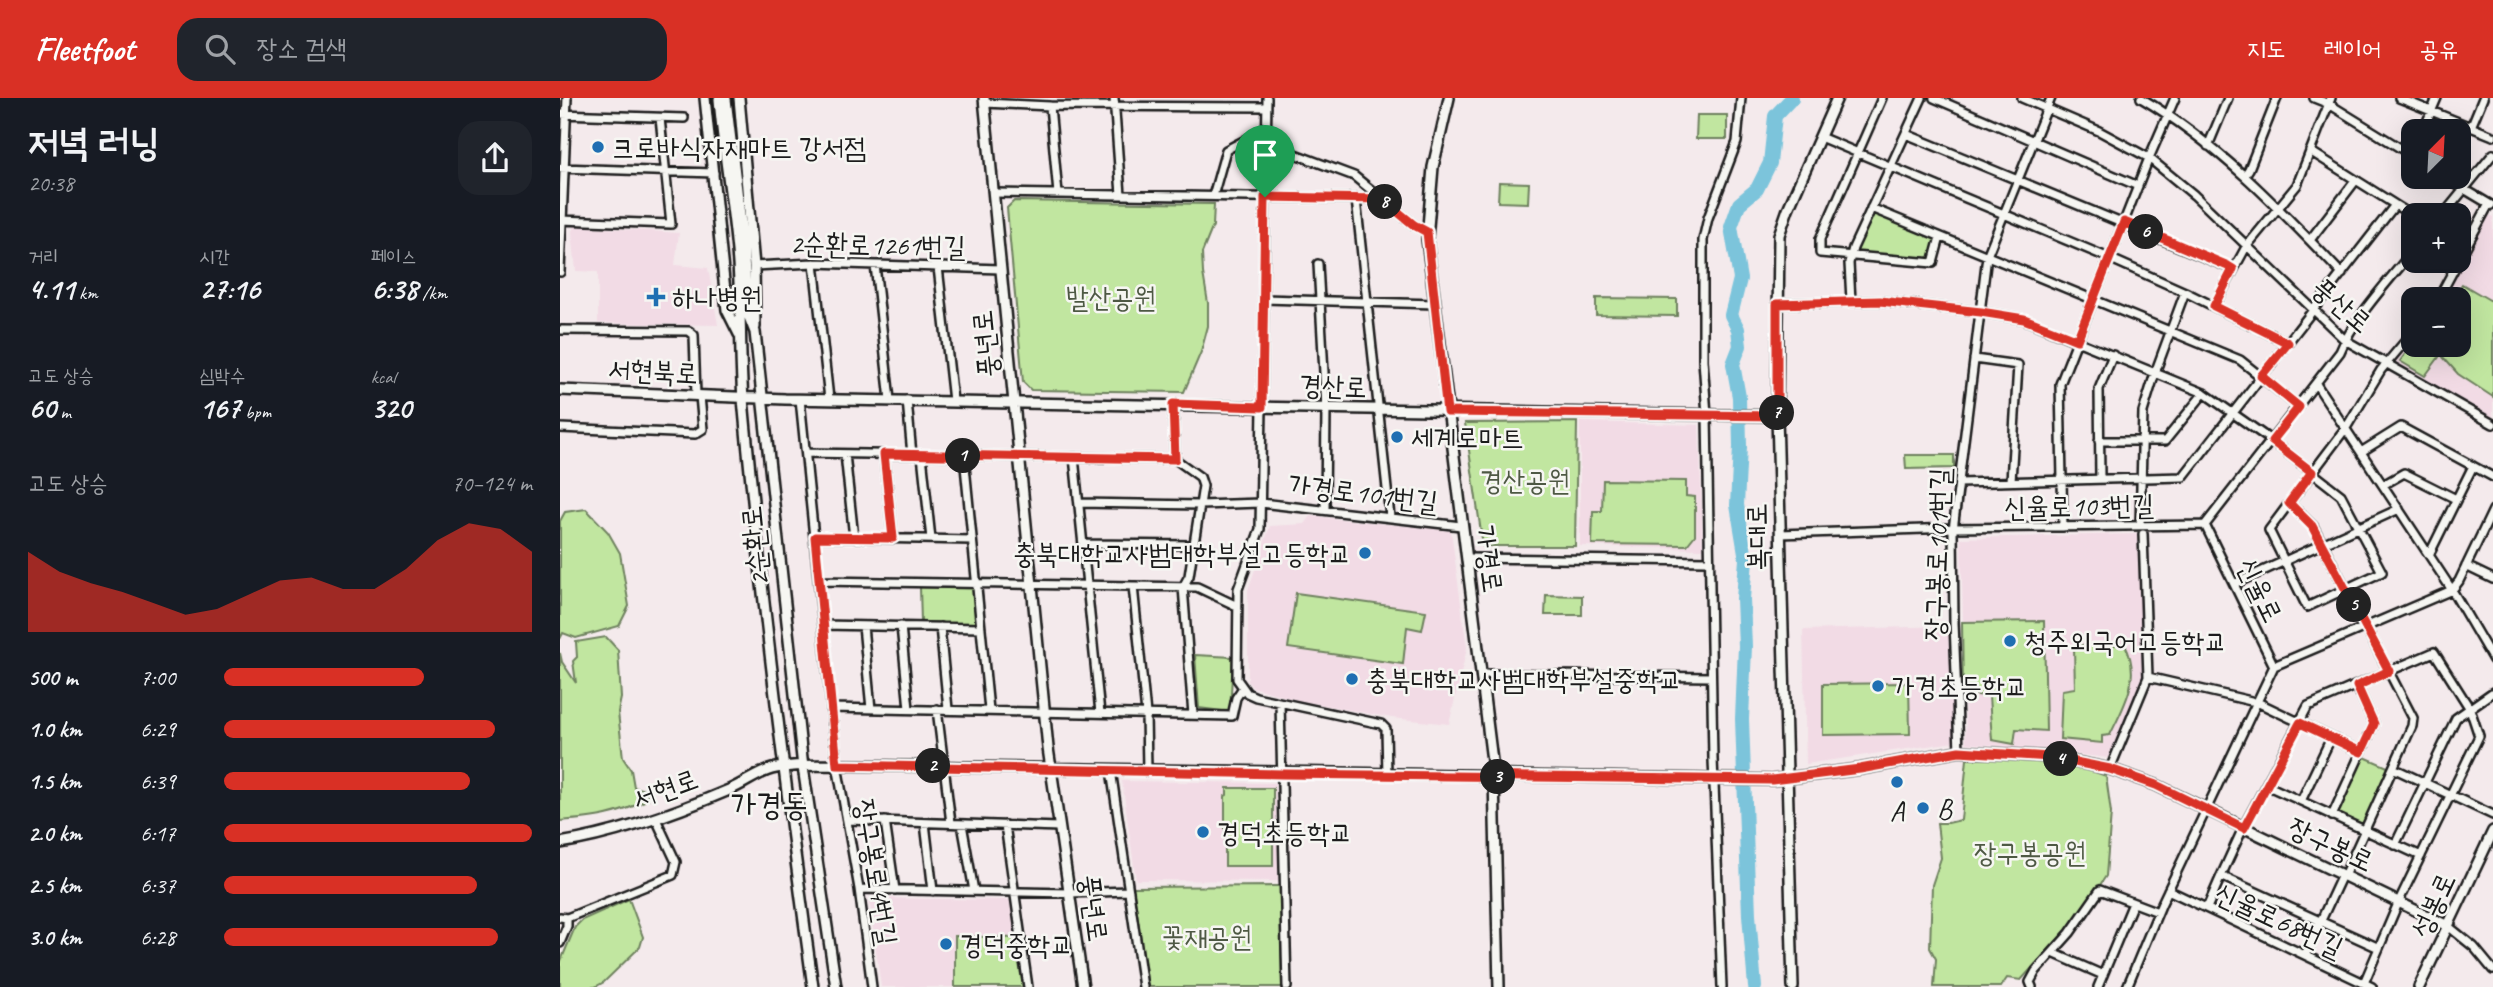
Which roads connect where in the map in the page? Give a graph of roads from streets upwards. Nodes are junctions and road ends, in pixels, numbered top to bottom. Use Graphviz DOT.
graph roads {
  1 [pos="567,98"];
  2 [pos="705,98"];
  3 [pos="738,98"];
  4 [pos="1449,98"];
  5 [pos="1741,98"];
  6 [pos="1837,98"];
  7 [pos="1882,98"];
  8 [pos="1922,98"];
  9 [pos="1934,98"];
  10 [pos="2022,98"];
  11 [pos="2052,98"];
  12 [pos="2141,98"];
  13 [pos="2175,98"];
  14 [pos="2228,98"];
  15 [pos="2277,98"];
  16 [pos="2314,98"];
  17 [pos="2399,98"];
  18 [pos="2437,98"];
  19 [pos="2483,98"];
  20 [pos="719,99"];
  21 [pos="726,99"];
  22 [pos="985,101"];
  23 [pos="2330,101"];
  24 [pos="1114,102"];
  25 [pos="1267,102"];
  26 [pos="1050,106"];
  27 [pos="2048,108"];
  28 [pos="2431,112"];
  29 [pos="563,114"];
  30 [pos="2169,114"];
  31 [pos="660,118"];
  32 [pos="684,118"];
  33 [pos="2428,119"];
  34 [pos="2450,119"];
  35 [pos="2471,127"];
  36 [pos="1906,134"];
  37 [pos="2493,136"];
  38 [pos="1820,137"];
  39 [pos="2034,140"];
  40 [pos="1267,144"];
  41 [pos="2208,146"];
  42 [pos="2401,147"];
  43 [pos="2310,151"];
  44 [pos="1856,153"];
  45 [pos="2493,154"];
  46 [pos="2149,158"];
  47 [pos="1890,167"];
  48 [pos="563,168"];
  49 [pos="667,173"];
  50 [pos="714,173"];
  51 [pos="2245,175"];
  52 [pos="2018,179"];
  53 [pos="2356,180"];
  54 [pos="2138,186"];
  55 [pos="2464,190"];
  56 [pos="994,193"];
  57 [pos="1058,194"];
  58 [pos="1121,195"];
  59 [pos="1213,197"];
  60 [pos="1265,197"];
  61 [pos="1356,199"];
  62 [pos="1382,199"];
  63 [pos="2453,203"];
  64 [pos="2395,205"];
  65 [pos="2491,205"];
  66 [pos="2278,207"];
  67 [pos="1871,208"];
  68 [pos="2401,209"];
  69 [pos="2003,215"];
  70 [pos="561,220"];
  71 [pos="2124,222"];
  72 [pos="1427,232"];
  73 [pos="1940,237"];
  74 [pos="2310,240"];
  75 [pos="2246,247"];
  76 [pos="1850,256"];
  77 [pos="1987,256"];
  78 [pos="2109,258"];
  79 [pos="814,262"];
  80 [pos="1318,264"];
  81 [pos="875,265"];
  82 [pos="2401,265"];
  83 [pos="754,266"];
  84 [pos="938,267"];
  85 [pos="1001,268"];
  86 [pos="2233,269"];
  87 [pos="560,272"];
  88 [pos="2342,274"];
  89 [pos="2445,287"];
  90 [pos="2185,292"];
  91 [pos="2093,298"];
  92 [pos="1264,299"];
  93 [pos="1320,300"];
  94 [pos="1851,301"];
  95 [pos="1366,302"];
  96 [pos="1435,304"];
  97 [pos="1777,304"];
  98 [pos="2214,306"];
  99 [pos="1981,312"];
  100 [pos="2313,312"];
  101 [pos="560,330"];
  102 [pos="2172,331"];
  103 [pos="755,332"];
  104 [pos="740,335"];
  105 [pos="2077,340"];
  106 [pos="2345,340"];
  107 [pos="2288,343"];
  108 [pos="2401,346"];
  109 [pos="2113,355"];
  110 [pos="1974,359"];
  111 [pos="2386,363"];
  112 [pos="2155,373"];
  113 [pos="2261,376"];
  114 [pos="2316,384"];
  115 [pos="560,390"];
  116 [pos="2204,393"];
  117 [pos="698,396"];
  118 [pos="743,398"];
  119 [pos="762,398"];
  120 [pos="800,399"];
  121 [pos="829,400"];
  122 [pos="890,400"];
  123 [pos="907,400"];
  124 [pos="953,401"];
  125 [pos="1014,402"];
  126 [pos="1173,404"];
  127 [pos="1262,407"];
  128 [pos="2299,407"];
  129 [pos="1326,409"];
  130 [pos="1377,410"];
  131 [pos="1447,412"];
  132 [pos="2232,412"];
  133 [pos="1709,415"];
  134 [pos="1777,416"];
  135 [pos="2493,424"];
  136 [pos="560,428"];
  137 [pos="2346,428"];
  138 [pos="2141,440"];
  139 [pos="2099,441"];
  140 [pos="2272,441"];
  141 [pos="2361,452"];
  142 [pos="806,453"];
  143 [pos="845,454"];
  144 [pos="884,454"];
  145 [pos="912,455"];
  146 [pos="922,455"];
  147 [pos="964,456"];
  148 [pos="1019,457"];
  149 [pos="1074,457"];
  150 [pos="1175,459"];
  151 [pos="2473,466"];
  152 [pos="2312,472"];
  153 [pos="2493,477"];
  154 [pos="2140,478"];
  155 [pos="2100,479"];
  156 [pos="2062,480"];
  157 [pos="2011,481"];
  158 [pos="1959,483"];
  159 [pos="2383,485"];
  160 [pos="2456,499"];
  161 [pos="1079,503"];
  162 [pos="1261,503"];
  163 [pos="2289,503"];
  164 [pos="1200,505"];
  165 [pos="2399,509"];
  166 [pos="1325,510"];
  167 [pos="2493,510"];
  168 [pos="1390,517"];
  169 [pos="2140,525"];
  170 [pos="2204,525"];
  171 [pos="1461,526"];
  172 [pos="2063,527"];
  173 [pos="1953,528"];
  174 [pos="2358,528"];
  175 [pos="1780,534"];
  176 [pos="2143,534"];
  177 [pos="815,537"];
  178 [pos="854,538"];
  179 [pos="893,538"];
  180 [pos="931,539"];
  181 [pos="972,540"];
  182 [pos="1084,544"];
  183 [pos="2322,544"];
  184 [pos="1194,545"];
  185 [pos="2429,555"];
  186 [pos="1467,558"];
  187 [pos="1708,561"];
  188 [pos="2284,561"];
  189 [pos="2466,566"];
  190 [pos="2493,579"];
  191 [pos="819,581"];
  192 [pos="976,584"];
  193 [pos="2234,584"];
  194 [pos="1032,585"];
  195 [pos="1087,586"];
  196 [pos="1133,586"];
  197 [pos="1183,587"];
  198 [pos="2346,589"];
  199 [pos="2452,590"];
  200 [pos="1237,606"];
  201 [pos="823,625"];
  202 [pos="863,626"];
  203 [pos="901,626"];
  204 [pos="940,627"];
  205 [pos="2367,627"];
  206 [pos="981,628"];
  207 [pos="2493,660"];
  208 [pos="2274,666"];
  209 [pos="2389,671"];
  210 [pos="1481,674"];
  211 [pos="1711,677"];
  212 [pos="2148,677"];
  213 [pos="2357,686"];
  214 [pos="1242,689"];
  215 [pos="2493,692"];
  216 [pos="2254,702"];
  217 [pos="1280,703"];
  218 [pos="831,708"];
  219 [pos="871,709"];
  220 [pos="909,709"];
  221 [pos="937,709"];
  222 [pos="948,709"];
  223 [pos="2470,709"];
  224 [pos="989,710"];
  225 [pos="1045,712"];
  226 [pos="1100,713"];
  227 [pos="1146,714"];
  228 [pos="1193,715"];
  229 [pos="2300,723"];
  230 [pos="2331,738"];
  231 [pos="1959,751"];
  232 [pos="2361,752"];
  233 [pos="837,765"];
  234 [pos="803,767"];
  235 [pos="942,767"];
  236 [pos="783,768"];
  237 [pos="2393,768"];
  238 [pos="1051,769"];
  239 [pos="2110,769"];
  240 [pos="1111,770"];
  241 [pos="1147,771"];
  242 [pos="1282,774"];
  243 [pos="1388,775"];
  244 [pos="1493,777"];
  245 [pos="1785,780"];
  246 [pos="1715,781"];
  247 [pos="2425,783"];
  248 [pos="2266,785"];
  249 [pos="2452,796"];
  250 [pos="2301,801"];
  251 [pos="2207,808"];
  252 [pos="2493,815"];
  253 [pos="2332,816"];
  254 [pos="656,818"];
  255 [pos="847,820"];
  256 [pos="885,821"];
  257 [pos="925,822"];
  258 [pos="951,823"];
  259 [pos="961,824"];
  260 [pos="1005,825"];
  261 [pos="1059,827"];
  262 [pos="2244,828"];
  263 [pos="2364,831"];
  264 [pos="2493,831"];
  265 [pos="560,843"];
  266 [pos="2395,845"];
  267 [pos="2491,845"];
  268 [pos="2421,856"];
  269 [pos="2343,875"];
  270 [pos="2221,876"];
  271 [pos="859,890"];
  272 [pos="895,890"];
  273 [pos="2168,890"];
  274 [pos="933,891"];
  275 [pos="974,891"];
  276 [pos="1129,891"];
  277 [pos="1015,892"];
  278 [pos="1069,893"];
  279 [pos="2399,901"];
  280 [pos="2133,903"];
  281 [pos="2207,908"];
  282 [pos="2158,912"];
  283 [pos="564,918"];
  284 [pos="2320,921"];
  285 [pos="2448,926"];
  286 [pos="560,943"];
  287 [pos="2379,948"];
  288 [pos="2053,953"];
  289 [pos="2305,955"];
  290 [pos="2493,970"];
  291 [pos="2103,975"];
  292 [pos="2364,983"];
  293 [pos="813,987"];
  294 [pos="836,987"];
  295 [pos="872,987"];
  296 [pos="1028,987"];
  297 [pos="1083,987"];
  298 [pos="1143,987"];
  299 [pos="1287,987"];
  300 [pos="1499,987"];
  301 [pos="1722,987"];
  302 [pos="1793,987"];
  303 [pos="2032,987"];
  304 [pos="2098,987"];
  305 [pos="2127,987"];
  306 [pos="2372,987"];
  307 [pos="2419,987"];
  1 -- 29 [label="street"];
  2 -- 50 [label="street"];
  3 -- 83 [label="street"];
  4 -- 72 [label="street, 가경로"];
  5 -- 133 [label="street"];
  6 -- 38 [label="street, 복대로"];
  7 -- 44 [label="street"];
  8 -- 36 [label="street"];
  9 -- 39 [label="street"];
  10 -- 27 [label="street, 풍산로"];
  11 -- 27 [label="street, 장구봉로101번길"];
  12 -- 30 [label="street"];
  13 -- 30 [label="street"];
  14 -- 41 [label="street"];
  15 -- 51 [label="street"];
  16 -- 23 [label="street"];
  17 -- 28 [label="street"];
  18 -- 28 [label="street"];
  19 -- 35 [label="street"];
  20 -- 104 [label="street, 2순환로"];
  21 -- 103 [label="street, 2순환로"];
  22 -- 26 [label="street"];
  22 -- 56 [label="street, 풍년로"];
  23 -- 42 [label="street"];
  23 -- 43 [label="street"];
  24 -- 25 [label="street"];
  24 -- 26 [label="street"];
  24 -- 58 [label="street"];
  25 -- 40 [label="street"];
  26 -- 57 [label="street"];
  27 -- 39 [label="street, 장구봉로101번길"];
  27 -- 46 [label="street, 풍산로"];
  28 -- 33 [label="street"];
  28 -- 34 [label="street"];
  29 -- 31 [label="street"];
  29 -- 48 [label="street"];
  30 -- 41 [label="street"];
  30 -- 46 [label="street"];
  31 -- 32 [label="street"];
  31 -- 49 [label="street"];
  35 -- 37 [label="street"];
  36 -- 47 [label="street"];
  36 -- 52 [label="street"];
  38 -- 44 [label="street"];
  38 -- 97 [label="street, 복대로"];
  39 -- 52 [label="street, 장구봉로101번길"];
  39 -- 54 [label="street"];
  40 -- 59 [label="street"];
  40 -- 60 [label="street"];
  40 -- 62 [label="street"];
  41 -- 51 [label="street"];
  43 -- 53 [label="street"];
  43 -- 66 [label="street"];
  44 -- 47 [label="street"];
  44 -- 76 [label="street"];
  45 -- 55 [label="street"];
  46 -- 54 [label="street"];
  46 -- 75 [label="street, 풍산로"];
  47 -- 67 [label="street"];
  47 -- 69 [label="street"];
  48 -- 49 [label="street"];
  48 -- 70 [label="street"];
  49 -- 50 [label="street"];
  49 -- 70 [label="street"];
  50 -- 104 [label="street"];
  51 -- 66 [label="street"];
  52 -- 69 [label="street, 장구봉로101번길"];
  52 -- 71 [label="street"];
  53 -- 64 [label="street"];
  53 -- 74 [label="street"];
  54 -- 71 [label="street"];
  55 -- 63 [label="street"];
  55 -- 65 [label="street"];
  56 -- 57 [label="street"];
  56 -- 85 [label="street, 풍년로"];
  57 -- 58 [label="street"];
  58 -- 59 [label="street"];
  59 -- 60 [label="street"];
  60 -- 61 [label="street"];
  60 -- 92 [label="street"];
  61 -- 62 [label="street"];
  61 -- 95 [label="street"];
  62 -- 72 [label="street"];
  64 -- 68 [label="street"];
  64 -- 88 [label="street"];
  65 -- 89 [label="street"];
  66 -- 74 [label="street"];
  66 -- 75 [label="street"];
  67 -- 73 [label="street"];
  67 -- 76 [label="street"];
  69 -- 77 [label="street, 장구봉로101번길"];
  69 -- 78 [label="street"];
  70 -- 87 [label="street"];
  71 -- 78 [label="street"];
  71 -- 86 [label="street"];
  72 -- 96 [label="street, 가경로"];
  73 -- 76 [label="street"];
  73 -- 77 [label="street"];
  74 -- 88 [label="street"];
  75 -- 86 [label="street"];
  75 -- 100 [label="street, 풍산로"];
  76 -- 94 [label="street"];
  77 -- 91 [label="street"];
  77 -- 99 [label="street, 장구봉로101번길"];
  78 -- 90 [label="street"];
  78 -- 91 [label="street"];
  79 -- 81 [label="street, 2순환로1261번길"];
  79 -- 83 [label="street, 2순환로1261번길"];
  79 -- 121 [label="street"];
  80 -- 93 [label="street"];
  81 -- 84 [label="street, 2순환로1261번길"];
  81 -- 122 [label="street"];
  82 -- 106 [label="street"];
  83 -- 103 [label="street"];
  84 -- 85 [label="street, 2순환로1261번길"];
  84 -- 124 [label="street"];
  85 -- 125 [label="street, 풍년로"];
  86 -- 98 [label="street"];
  88 -- 100 [label="street"];
  90 -- 98 [label="street"];
  90 -- 102 [label="street"];
  91 -- 102 [label="street"];
  91 -- 105 [label="street"];
  92 -- 93 [label="street"];
  92 -- 127 [label="street"];
  93 -- 95 [label="street"];
  93 -- 129 [label="street"];
  94 -- 97 [label="street"];
  94 -- 99 [label="street"];
  95 -- 96 [label="street"];
  95 -- 130 [label="street"];
  96 -- 131 [label="street, 가경로"];
  97 -- 134 [label="street, 복대로"];
  98 -- 107 [label="street"];
  99 -- 105 [label="street"];
  99 -- 110 [label="street, 장구봉로101번길"];
  100 -- 106 [label="street, 풍산로"];
  100 -- 107 [label="street"];
  101 -- 117 [label="street"];
  102 -- 112 [label="street"];
  102 -- 113 [label="street"];
  103 -- 119 [label="street, 2순환로"];
  104 -- 118 [label="street, 2순환로"];
  105 -- 109 [label="street"];
  105 -- 156 [label="street"];
  106 -- 111 [label="street, 풍산로"];
  106 -- 114 [label="street"];
  107 -- 113 [label="street"];
  108 -- 111 [label="street"];
  109 -- 112 [label="street"];
  109 -- 139 [label="street"];
  110 -- 157 [label="street"];
  110 -- 158 [label="street, 장구봉로101번길"];
  111 -- 135 [label="street, 풍산로"];
  111 -- 137 [label="street"];
  112 -- 116 [label="street"];
  112 -- 138 [label="street"];
  113 -- 128 [label="street"];
  113 -- 132 [label="street"];
  114 -- 128 [label="street"];
  114 -- 137 [label="street"];
  115 -- 117 [label="street, 서현북로"];
  116 -- 132 [label="street"];
  116 -- 138 [label="street"];
  117 -- 118 [label="street, 서현북로"];
  117 -- 136 [label="street"];
  118 -- 119 [label="street, 경산로"];
  118 -- 236 [label="street, 2순환로"];
  119 -- 120 [label="street, 경산로"];
  119 -- 234 [label="street, 2순환로"];
  120 -- 121 [label="street, 경산로"];
  120 -- 142 [label="street, 장구봉로4번길"];
  121 -- 122 [label="street, 경산로"];
  122 -- 123 [label="street, 경산로"];
  123 -- 124 [label="street, 경산로"];
  123 -- 145 [label="street"];
  124 -- 125 [label="street, 경산로"];
  125 -- 126 [label="street, 경산로"];
  125 -- 148 [label="street, 풍년로"];
  126 -- 127 [label="street, 경산로"];
  126 -- 150 [label="street"];
  127 -- 129 [label="street, 경산로"];
  127 -- 162 [label="street"];
  128 -- 140 [label="street"];
  129 -- 130 [label="street, 경산로"];
  129 -- 166 [label="street"];
  130 -- 131 [label="street, 경산로"];
  130 -- 168 [label="street"];
  131 -- 133 [label="street, 경산로"];
  131 -- 171 [label="street, 가경로"];
  132 -- 140 [label="street"];
  132 -- 154 [label="street"];
  133 -- 134 [label="street, 경산로"];
  133 -- 187 [label="street"];
  134 -- 175 [label="street, 복대로"];
  137 -- 141 [label="street"];
  137 -- 152 [label="street"];
  138 -- 139 [label="street"];
  138 -- 154 [label="street"];
  139 -- 155 [label="street"];
  140 -- 152 [label="street"];
  140 -- 170 [label="street"];
  141 -- 151 [label="street"];
  141 -- 159 [label="street"];
  142 -- 143 [label="street"];
  142 -- 177 [label="street, 장구봉로4번길"];
  143 -- 144 [label="street"];
  143 -- 178 [label="street"];
  144 -- 145 [label="street"];
  144 -- 179 [label="street"];
  145 -- 146 [label="street"];
  146 -- 147 [label="street"];
  146 -- 180 [label="street"];
  147 -- 148 [label="street"];
  147 -- 181 [label="street"];
  148 -- 149 [label="street"];
  148 -- 194 [label="street, 풍년로"];
  149 -- 150 [label="street"];
  149 -- 161 [label="street"];
  150 -- 164 [label="street"];
  151 -- 153 [label="street"];
  151 -- 160 [label="street"];
  152 -- 163 [label="street"];
  152 -- 174 [label="street"];
  154 -- 155 [label="street"];
  154 -- 169 [label="street"];
  155 -- 156 [label="street"];
  156 -- 157 [label="street"];
  156 -- 172 [label="street"];
  157 -- 158 [label="street"];
  158 -- 173 [label="street, 장구봉로101번길"];
  159 -- 160 [label="street"];
  159 -- 165 [label="street"];
  160 -- 185 [label="street"];
  161 -- 164 [label="street, 가경로101번길"];
  161 -- 182 [label="street"];
  162 -- 164 [label="street, 가경로101번길"];
  162 -- 166 [label="street, 가경로101번길"];
  162 -- 200 [label="street"];
  163 -- 183 [label="street"];
  163 -- 188 [label="street"];
  164 -- 184 [label="street"];
  165 -- 174 [label="street"];
  165 -- 185 [label="street"];
  166 -- 168 [label="street, 가경로101번길"];
  167 -- 189 [label="street"];
  168 -- 171 [label="street, 가경로101번길"];
  169 -- 170 [label="street, 신율로103번길"];
  169 -- 172 [label="street, 신율로103번길"];
  170 -- 193 [label="street, 신율로"];
  171 -- 186 [label="street, 가경로"];
  172 -- 173 [label="street, 신율로103번길"];
  173 -- 175 [label="street, 신율로103번길"];
  173 -- 231 [label="street, 장구봉로101번길"];
  174 -- 183 [label="street"];
  174 -- 198 [label="street"];
  175 -- 245 [label="street, 복대로"];
  176 -- 212 [label="street"];
  177 -- 178 [label="street"];
  177 -- 191 [label="street, 장구봉로4번길"];
  178 -- 179 [label="street"];
  179 -- 180 [label="street"];
  180 -- 181 [label="street"];
  181 -- 192 [label="street"];
  182 -- 184 [label="street"];
  182 -- 195 [label="street"];
  183 -- 188 [label="street"];
  183 -- 198 [label="street"];
  184 -- 197 [label="street"];
  185 -- 199 [label="street"];
  186 -- 187 [label="street"];
  186 -- 210 [label="street, 가경로"];
  187 -- 211 [label="street"];
  188 -- 193 [label="street"];
  188 -- 198 [label="street"];
  189 -- 190 [label="street"];
  189 -- 199 [label="street"];
  191 -- 192 [label="street"];
  191 -- 201 [label="street, 장구봉로4번길"];
  192 -- 194 [label="street"];
  192 -- 206 [label="street"];
  193 -- 208 [label="street, 신율로"];
  194 -- 195 [label="street"];
  194 -- 225 [label="street, 풍년로"];
  195 -- 196 [label="street"];
  195 -- 226 [label="street"];
  196 -- 197 [label="street"];
  196 -- 227 [label="street"];
  197 -- 200 [label="street"];
  197 -- 228 [label="street"];
  198 -- 205 [label="street"];
  199 -- 205 [label="street"];
  199 -- 207 [label="street"];
  200 -- 214 [label="street"];
  201 -- 202 [label="street"];
  201 -- 218 [label="street, 장구봉로4번길"];
  202 -- 203 [label="street"];
  202 -- 219 [label="street"];
  203 -- 204 [label="street"];
  203 -- 220 [label="street"];
  204 -- 206 [label="street"];
  204 -- 222 [label="street"];
  205 -- 208 [label="street"];
  205 -- 209 [label="street"];
  206 -- 224 [label="street"];
  208 -- 216 [label="street, 신율로"];
  209 -- 213 [label="street"];
  209 -- 223 [label="street"];
  209 -- 237 [label="street"];
  210 -- 211 [label="street"];
  210 -- 244 [label="street, 가경로"];
  211 -- 246 [label="street"];
  212 -- 216 [label="street"];
  212 -- 239 [label="street"];
  213 -- 229 [label="street"];
  213 -- 232 [label="street"];
  214 -- 217 [label="street"];
  214 -- 228 [label="street"];
  215 -- 223 [label="street"];
  216 -- 229 [label="street"];
  216 -- 251 [label="street, 신율로"];
  217 -- 242 [label="street"];
  217 -- 243 [label="street"];
  218 -- 219 [label="street"];
  218 -- 233 [label="street, 장구봉로4번길"];
  219 -- 220 [label="street"];
  220 -- 221 [label="street"];
  221 -- 222 [label="street"];
  221 -- 235 [label="street"];
  222 -- 224 [label="street"];
  223 -- 247 [label="street"];
  223 -- 249 [label="street"];
  224 -- 225 [label="street"];
  225 -- 226 [label="street"];
  225 -- 238 [label="street, 풍년로"];
  226 -- 227 [label="street"];
  227 -- 228 [label="street"];
  227 -- 241 [label="street"];
  229 -- 230 [label="street"];
  229 -- 248 [label="street"];
  230 -- 232 [label="street"];
  230 -- 250 [label="street"];
  231 -- 239 [label="street, 장구봉로"];
  231 -- 245 [label="street, 장구봉로"];
  232 -- 253 [label="street"];
  233 -- 234 [label="street"];
  233 -- 235 [label="street"];
  233 -- 255 [label="street, 장구봉로4번길"];
  234 -- 236 [label="street"];
  234 -- 294 [label="street, 2순환로"];
  235 -- 238 [label="street"];
  235 -- 258 [label="street"];
  236 -- 254 [label="street, 서현로"];
  236 -- 293 [label="street, 2순환로"];
  237 -- 247 [label="street"];
  237 -- 263 [label="street"];
  238 -- 240 [label="street"];
  238 -- 261 [label="street, 풍년로"];
  239 -- 251 [label="street, 장구봉로"];
  240 -- 241 [label="street"];
  240 -- 276 [label="street"];
  241 -- 242 [label="street"];
  242 -- 243 [label="street"];
  242 -- 299 [label="street"];
  243 -- 244 [label="street"];
  244 -- 246 [label="street"];
  244 -- 300 [label="street, 가경로"];
  245 -- 246 [label="street, 장구봉로"];
  245 -- 302 [label="street, 복대로"];
  246 -- 301 [label="street"];
  247 -- 249 [label="street"];
  247 -- 266 [label="street"];
  248 -- 250 [label="street"];
  248 -- 262 [label="street"];
  249 -- 252 [label="street"];
  249 -- 268 [label="street"];
  250 -- 253 [label="street"];
  251 -- 262 [label="street, 장구봉로"];
  251 -- 273 [label="street, 신율로"];
  253 -- 263 [label="street"];
  254 -- 265 [label="street, 서현로"];
  254 -- 283 [label="street"];
  255 -- 256 [label="street"];
  255 -- 271 [label="street, 장구봉로4번길"];
  256 -- 257 [label="street"];
  256 -- 272 [label="street"];
  257 -- 258 [label="street"];
  257 -- 274 [label="street"];
  258 -- 259 [label="street"];
  259 -- 260 [label="street"];
  259 -- 275 [label="street"];
  260 -- 261 [label="street"];
  260 -- 277 [label="street"];
  261 -- 278 [label="street, 풍년로"];
  262 -- 269 [label="street, 장구봉로"];
  262 -- 270 [label="street"];
  263 -- 266 [label="street"];
  263 -- 269 [label="street"];
  264 -- 267 [label="street, 성봉로"];
  266 -- 268 [label="street"];
  267 -- 285 [label="street, 성봉로"];
  268 -- 279 [label="street"];
  269 -- 279 [label="street, 장구봉로"];
  269 -- 284 [label="street"];
  270 -- 281 [label="street"];
  270 -- 284 [label="street"];
  271 -- 272 [label="street"];
  271 -- 295 [label="street, 장구봉로4번길"];
  272 -- 274 [label="street"];
  273 -- 281 [label="street, 신율로68번길"];
  273 -- 282 [label="street, 신율로"];
  274 -- 275 [label="street"];
  275 -- 277 [label="street"];
  276 -- 278 [label="street"];
  276 -- 298 [label="street"];
  277 -- 278 [label="street"];
  277 -- 296 [label="street"];
  278 -- 297 [label="street, 풍년로"];
  279 -- 285 [label="street, 장구봉로"];
  279 -- 287 [label="street"];
  280 -- 282 [label="street"];
  280 -- 288 [label="street"];
  280 -- 291 [label="street"];
  281 -- 289 [label="street, 신율로68번길"];
  282 -- 305 [label="street, 신율로"];
  283 -- 286 [label="street"];
  284 -- 287 [label="street"];
  284 -- 289 [label="street"];
  285 -- 290 [label="street"];
  285 -- 307 [label="street, 성봉로"];
  287 -- 292 [label="street"];
  288 -- 291 [label="street"];
  288 -- 303 [label="street"];
  289 -- 292 [label="street, 신율로68번길"];
  291 -- 304 [label="street"];
  292 -- 306 [label="street, 신율로68번길"];
}
